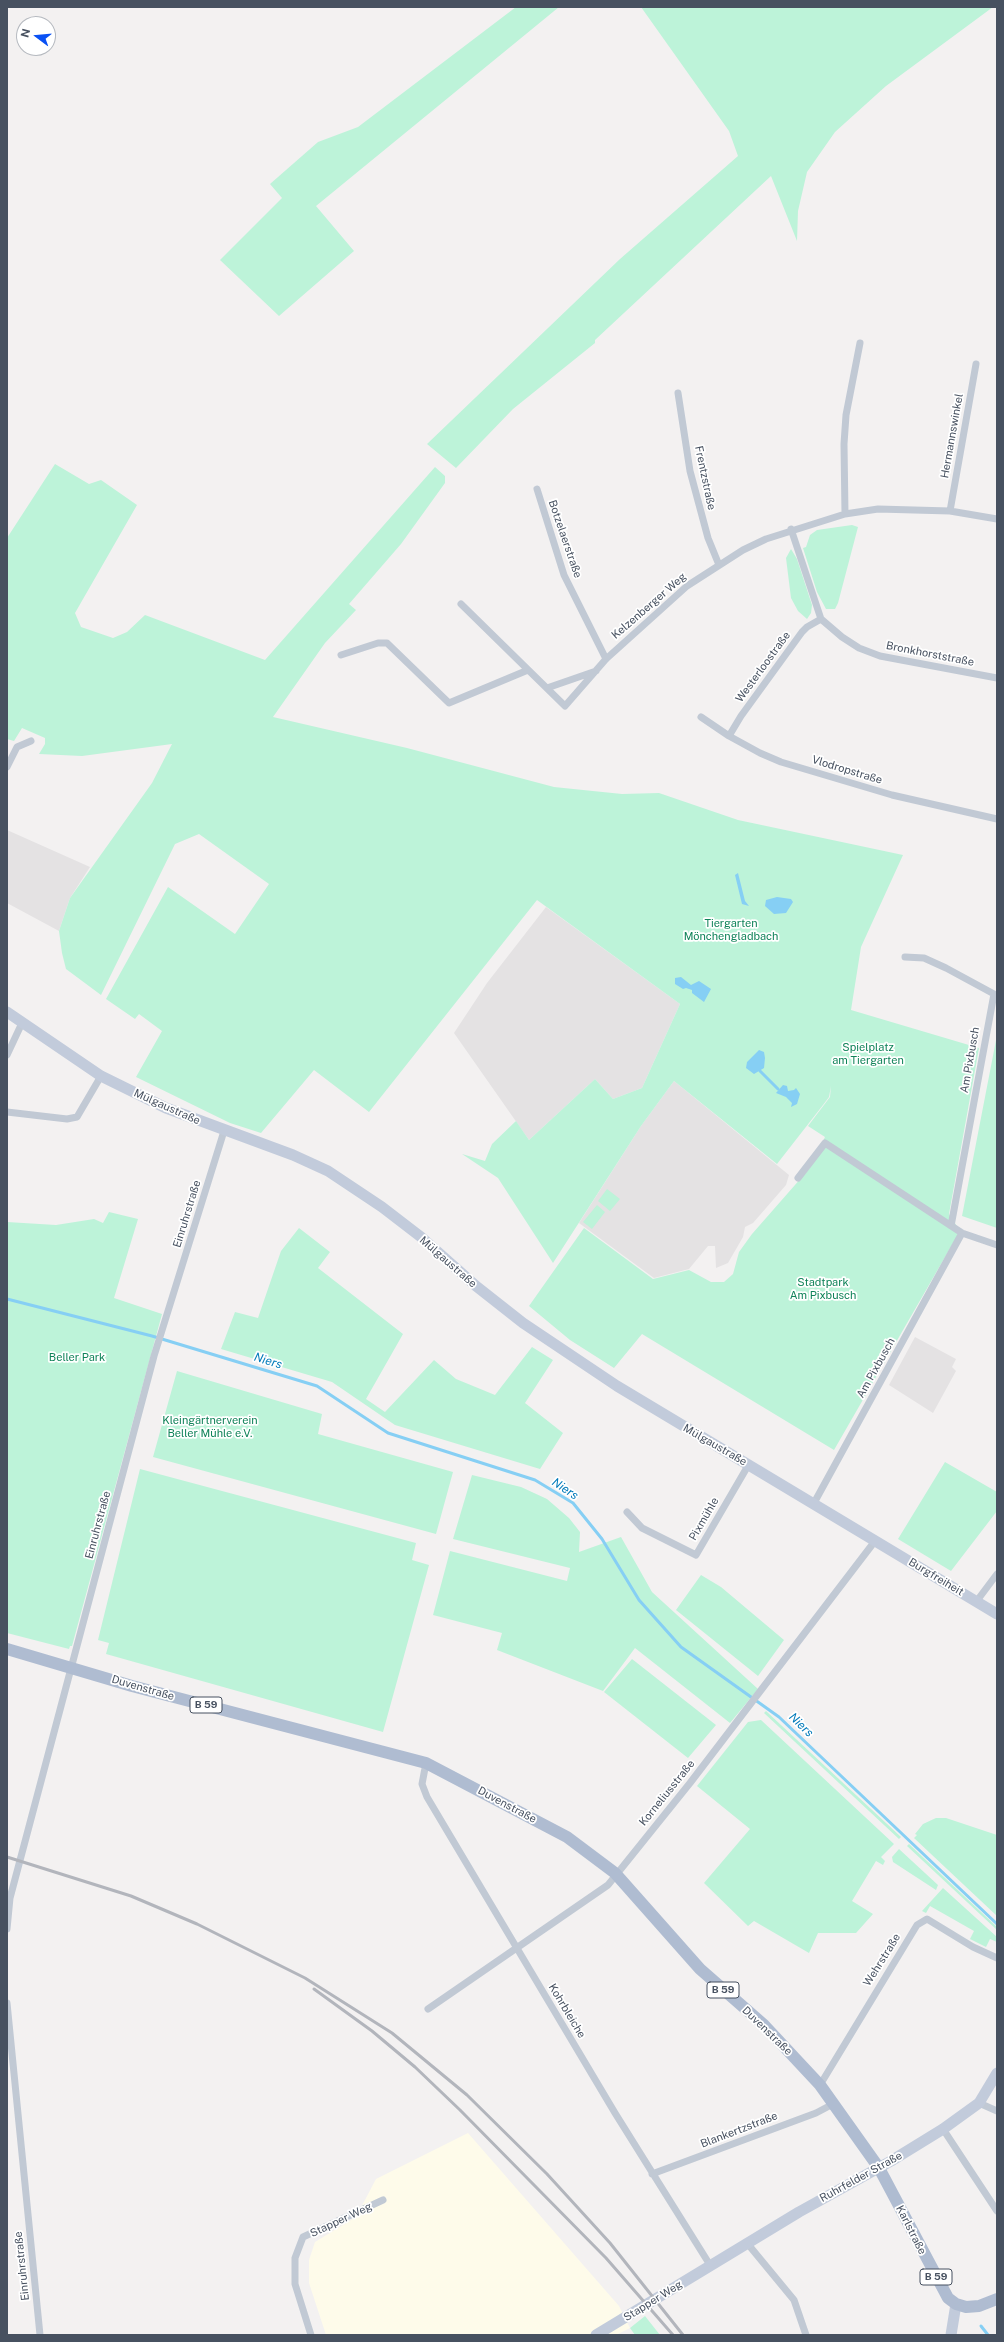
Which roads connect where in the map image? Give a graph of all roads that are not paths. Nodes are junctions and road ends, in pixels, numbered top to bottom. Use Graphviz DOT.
graph roads {
  1 [pos="860,343"];
  2 [pos="976,364"];
  3 [pos="678,393"];
  4 [pos="537,489"];
  5 [pos="950,511"];
  6 [pos="846,514"];
  7 [pos="997,519"];
  8 [pos="791,529"];
  9 [pos="719,565"];
  10 [pos="461,604"];
  11 [pos="821,619"];
  12 [pos="341,655"];
  13 [pos="606,659"];
  14 [pos="528,670"];
  15 [pos="596,671"];
  16 [pos="997,678"];
  17 [pos="547,688"];
  18 [pos="701,717"];
  19 [pos="729,736"];
  20 [pos="31,741"];
  21 [pos="7,767"];
  22 [pos="997,819"];
  23 [pos="905,957"];
  24 [pos="7,1012"];
  25 [pos="22,1023"];
  26 [pos="7,1055"];
  27 [pos="101,1076"];
  28 [pos="7,1112"];
  29 [pos="224,1131"];
  30 [pos="798,1178"];
  31 [pos="951,1226"];
  32 [pos="962,1233"];
  33 [pos="997,1245"];
  34 [pos="748,1464"];
  35 [pos="814,1503"];
  36 [pos="626,1512"];
  37 [pos="875,1541"];
  38 [pos="997,1574"];
  39 [pos="976,1602"];
  40 [pos="997,1614"];
  41 [pos="7,1649"];
  42 [pos="72,1667"];
  43 [pos="426,1763"];
  44 [pos="615,1873"];
  45 [pos="8,1903"];
  46 [pos="7,1929"];
  47 [pos="516,1948"];
  48 [pos="997,1958"];
  49 [pos="7,2003"];
  50 [pos="428,2009"];
  51 [pos="997,2073"];
  52 [pos="820,2086"];
  53 [pos="980,2103"];
  54 [pos="833,2104"];
  55 [pos="997,2111"];
  56 [pos="943,2129"];
  57 [pos="879,2168"];
  58 [pos="652,2174"];
  59 [pos="384,2200"];
  60 [pos="997,2211"];
  61 [pos="747,2243"];
  62 [pos="710,2265"];
  63 [pos="997,2299"];
  64 [pos="956,2304"];
  65 [pos="40,2335"];
  66 [pos="311,2335"];
  67 [pos="596,2335"];
  68 [pos="806,2335"];
  69 [pos="951,2335"];
  1 -- 6 [label="street"];
  2 -- 5 [label="street, Hermannswinkel"];
  3 -- 9 [label="street, Frentzstraße"];
  4 -- 13 [label="street, Botzelaerstraße"];
  5 -- 6 [label="street, Kelzenberger Weg"];
  5 -- 7 [label="street, Kelzenberger Weg"];
  6 -- 8 [label="street, Kelzenberger Weg"];
  8 -- 9 [label="street, Kelzenberger Weg"];
  8 -- 11 [label="street"];
  9 -- 13 [label="street, Kelzenberger Weg"];
  10 -- 14 [label="street"];
  11 -- 16 [label="street, Bronkhorststraße"];
  11 -- 19 [label="street, Westerloostraße"];
  12 -- 14 [label="street"];
  13 -- 15 [label="street, Kelzenberger Weg"];
  14 -- 17 [label="street"];
  15 -- 17 [label="street"];
  15 -- 17 [label="street, Kelzenberger Weg"];
  18 -- 19 [label="street, Vlodropstraße"];
  19 -- 22 [label="street, Vlodropstraße"];
  20 -- 21 [label="street"];
  23 -- 31 [label="street, Am Pixbusch"];
  24 -- 25 [label="street, Mülgaustraße"];
  25 -- 26 [label="street"];
  25 -- 27 [label="street, Mülgaustraße"];
  27 -- 28 [label="street"];
  27 -- 29 [label="street, Mülgaustraße"];
  29 -- 34 [label="street, Mülgaustraße"];
  29 -- 42 [label="street, Einruhrstraße"];
  30 -- 31 [label="street"];
  31 -- 32 [label="street"];
  32 -- 33 [label="street"];
  32 -- 35 [label="street, Am Pixbusch"];
  34 -- 35 [label="street, Mülgaustraße"];
  34 -- 36 [label="street, Pixmühle"];
  35 -- 37 [label="street, Mülgaustraße"];
  37 -- 39 [label="street, Burgfreiheit"];
  37 -- 44 [label="street, Korneliusstraße"];
  38 -- 39 [label="street"];
  39 -- 40 [label="street, Burgfreiheit"];
  41 -- 42 [label="main road, Duvenstraße / B 59"];
  42 -- 43 [label="main road, Duvenstraße / B 59"];
  42 -- 45 [label="street, Einruhrstraße"];
  43 -- 44 [label="main road, Duvenstraße / B 59"];
  43 -- 47 [label="street, Kohrbleiche"];
  44 -- 47 [label="street, Korneliusstraße"];
  44 -- 52 [label="main road, Duvenstraße / B 59"];
  45 -- 46 [label="street, Einruhrstraße"];
  47 -- 50 [label="street, Korneliusstraße"];
  47 -- 58 [label="street, Kohrbleiche"];
  48 -- 52 [label="street, Wehrstraße"];
  49 -- 65 [label="street, Einruhrstraße"];
  51 -- 53 [label="street, Ruhrfelder Straße"];
  52 -- 54 [label="main road, Duvenstraße / B 59"];
  53 -- 55 [label="street"];
  53 -- 56 [label="street, Ruhrfelder Straße"];
  54 -- 57 [label="main road, Duvenstraße / B 59"];
  54 -- 58 [label="street, Blankertzstraße"];
  56 -- 57 [label="street, Ruhrfelder Straße"];
  56 -- 60 [label="street"];
  57 -- 61 [label="street, Ruhrfelder Straße"];
  57 -- 64 [label="main road, Karlstraße / B 59"];
  58 -- 62 [label="street, Kohrbleiche"];
  59 -- 66 [label="street, Stapper Weg"];
  61 -- 62 [label="street, Ruhrfelder Straße"];
  61 -- 68 [label="street"];
  62 -- 67 [label="street, Stapper Weg"];
  63 -- 64 [label="main road"];
  64 -- 69 [label="street"];
}
